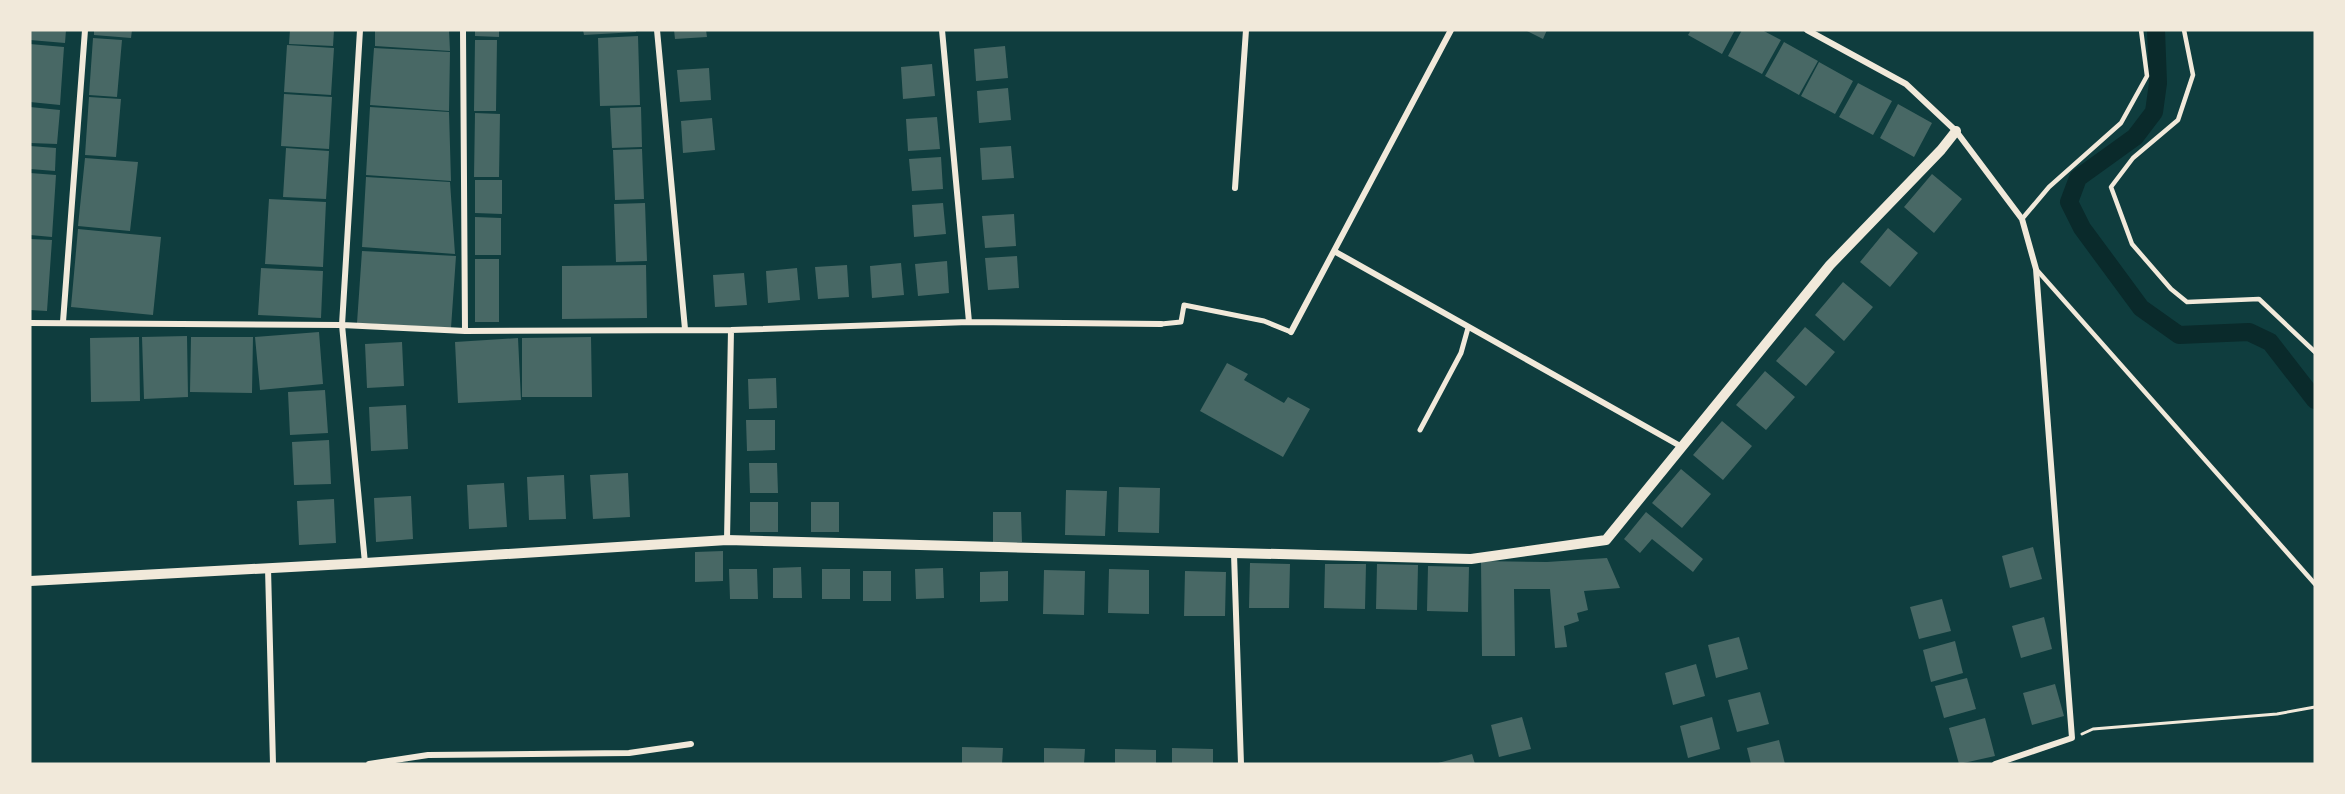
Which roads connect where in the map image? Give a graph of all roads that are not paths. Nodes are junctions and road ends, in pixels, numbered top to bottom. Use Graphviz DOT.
graph roads {
  1 [pos="85,30"];
  2 [pos="360,30"];
  3 [pos="463,30"];
  4 [pos="657,30"];
  5 [pos="942,30"];
  6 [pos="1246,30"];
  7 [pos="1452,30"];
  8 [pos="1808,30"];
  9 [pos="2141,30"];
  10 [pos="2184,30"];
  11 [pos="1956,131"];
  12 [pos="1235,188"];
  13 [pos="2022,219"];
  14 [pos="1334,251"];
  15 [pos="2036,269"];
  16 [pos="63,322"];
  17 [pos="969,322"];
  18 [pos="30,323"];
  19 [pos="1161,324"];
  20 [pos="342,325"];
  21 [pos="1468,328"];
  22 [pos="685,329"];
  23 [pos="731,330"];
  24 [pos="465,331"];
  25 [pos="1291,332"];
  26 [pos="2315,352"];
  27 [pos="1420,430"];
  28 [pos="1682,447"];
  29 [pos="727,540"];
  30 [pos="1234,554"];
  31 [pos="365,563"];
  32 [pos="268,568"];
  33 [pos="30,581"];
  34 [pos="2315,584"];
  35 [pos="691,744"];
  36 [pos="273,764"];
  37 [pos="369,764"];
  38 [pos="1241,764"];
  39 [pos="1995,764"];
  1 -- 16 [label="street"];
  2 -- 20 [label="street"];
  3 -- 24 [label="street"];
  4 -- 22 [label="street"];
  5 -- 17 [label="street"];
  6 -- 12 [label="street"];
  7 -- 14 [label="street"];
  8 -- 11 [label="street"];
  9 -- 13 [label="lane"];
  10 -- 26 [label="lane"];
  11 -- 13 [label="street"];
  11 -- 28 [label="street"];
  13 -- 15 [label="street"];
  14 -- 21 [label="street"];
  14 -- 25 [label="street"];
  15 -- 34 [label="lane"];
  15 -- 39 [label="street"];
  16 -- 18 [label="street"];
  16 -- 20 [label="street"];
  17 -- 19 [label="street"];
  17 -- 23 [label="street"];
  19 -- 25 [label="street"];
  20 -- 24 [label="street"];
  20 -- 31 [label="street"];
  21 -- 27 [label="street"];
  21 -- 28 [label="street"];
  22 -- 23 [label="street"];
  22 -- 24 [label="street"];
  23 -- 29 [label="street"];
  28 -- 30 [label="street"];
  29 -- 30 [label="street"];
  29 -- 31 [label="street"];
  30 -- 38 [label="street"];
  31 -- 32 [label="street"];
  32 -- 33 [label="street"];
  32 -- 36 [label="street"];
  35 -- 37 [label="street"];
}
